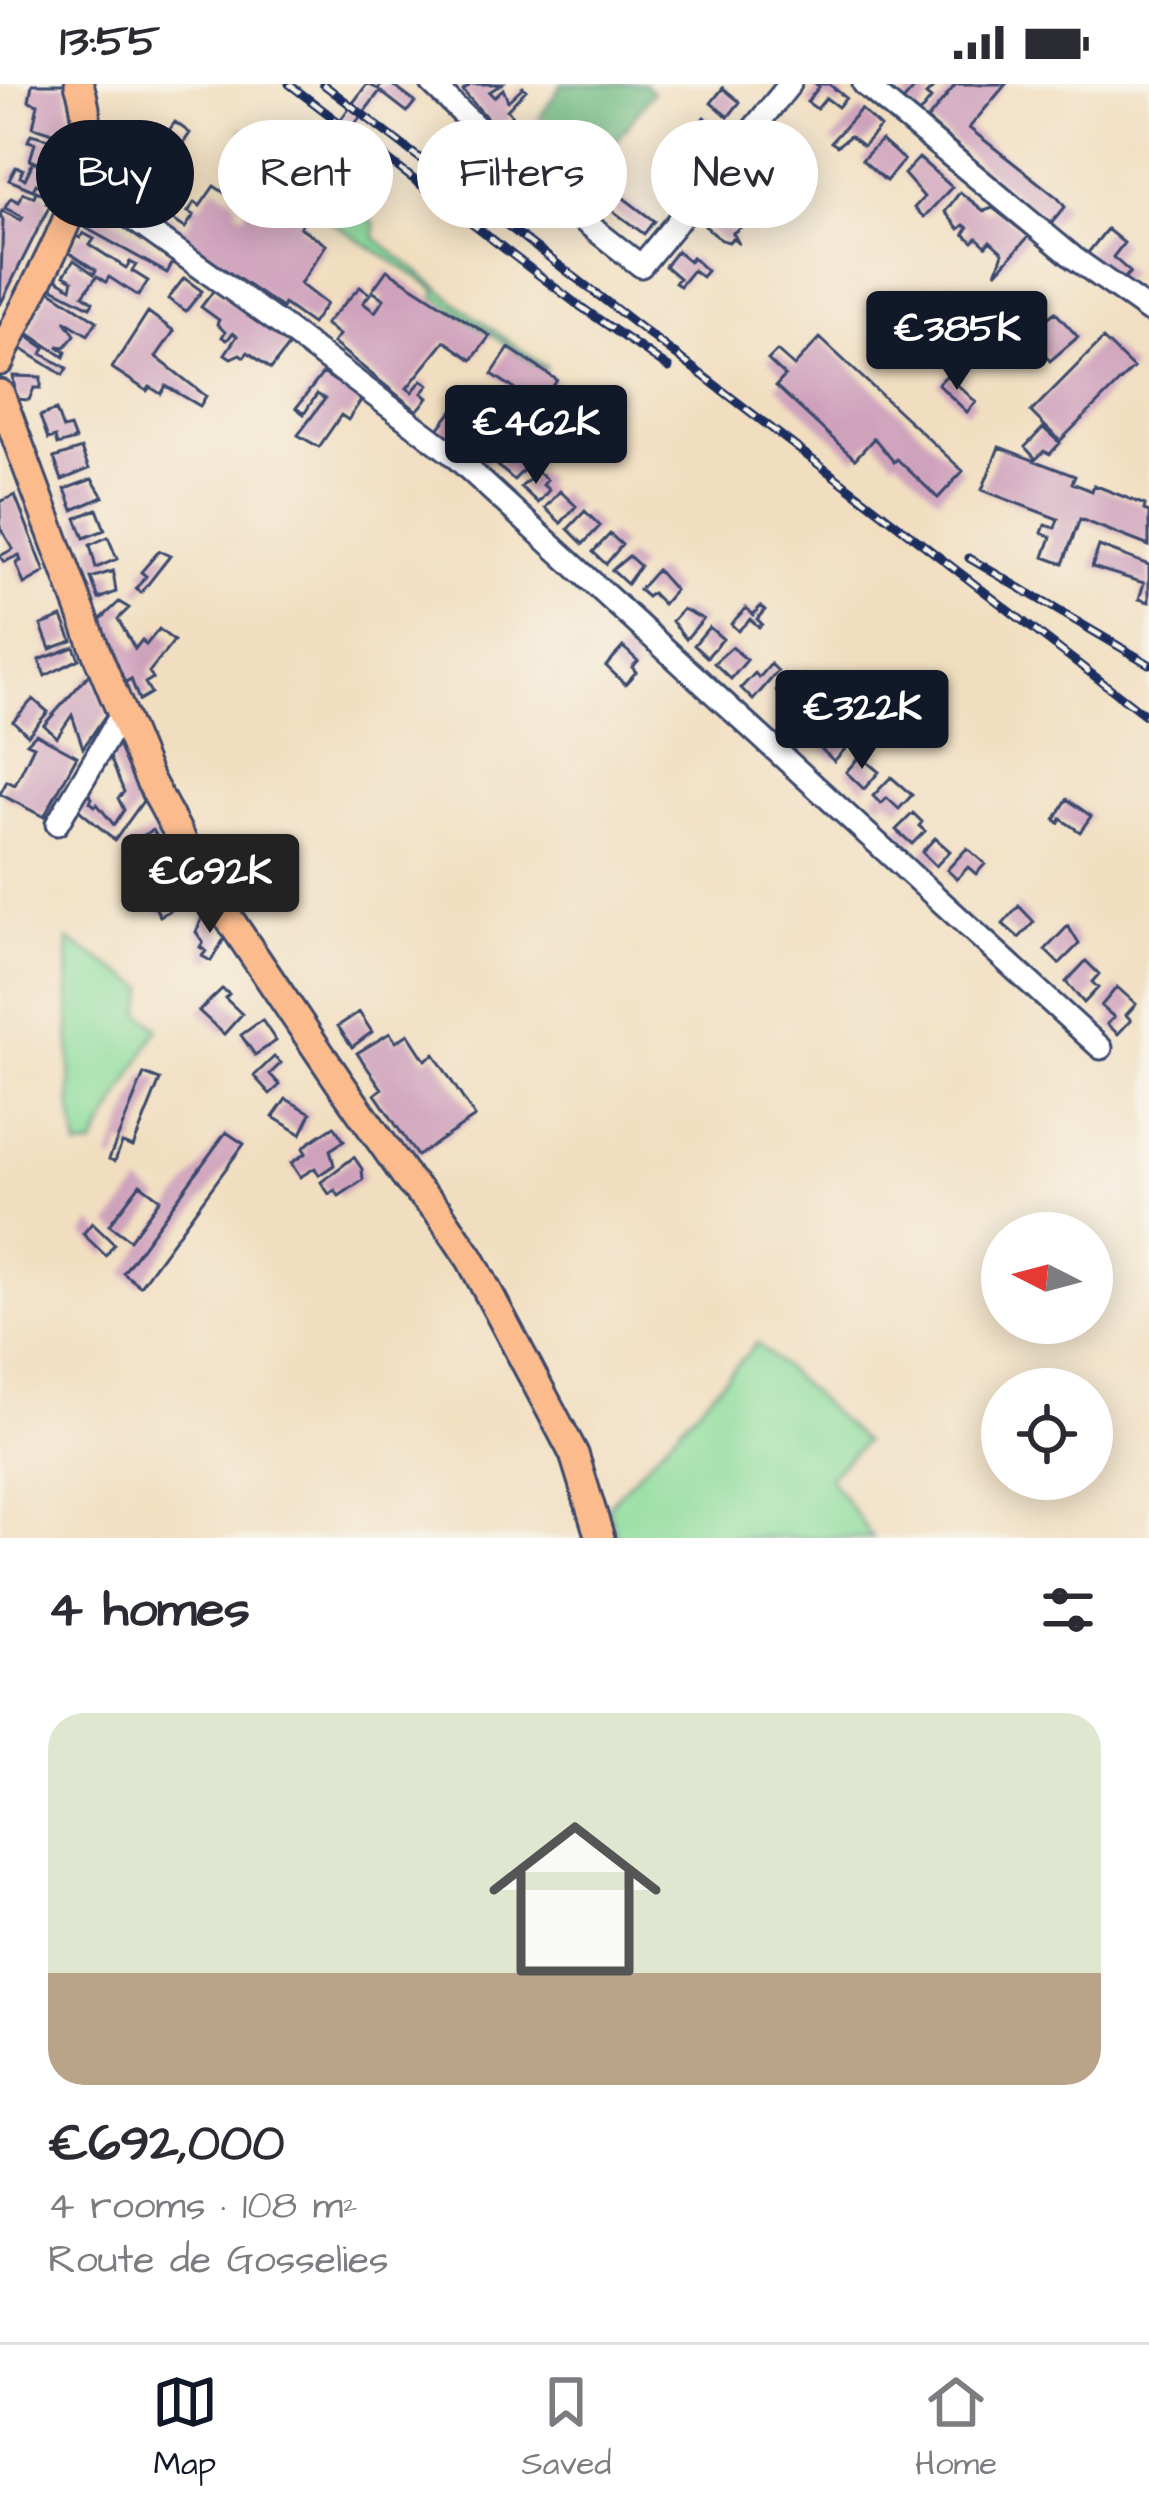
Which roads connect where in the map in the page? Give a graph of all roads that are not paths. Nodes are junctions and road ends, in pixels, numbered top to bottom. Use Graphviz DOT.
graph roads {
  1 [pos="79,84"];
  2 [pos="432,84"];
  3 [pos="790,84"];
  4 [pos="864,84"];
  5 [pos="87,120"];
  6 [pos="59,228"];
  7 [pos="145,228"];
  8 [pos="1149,310"];
  9 [pos="6,330"];
  10 [pos="0,362"];
  11 [pos="0,394"];
  12 [pos="122,713"];
  13 [pos="57,824"];
  14 [pos="1101,1048"];
  15 [pos="600,1538"];
  1 -- 5 [label="main road"];
  2 -- 3 [label="street"];
  4 -- 8 [label="street"];
  6 -- 9 [label="main road"];
  7 -- 14 [label="street"];
  9 -- 10 [label="main road"];
  11 -- 12 [label="main road"];
  12 -- 13 [label="street"];
  12 -- 15 [label="main road"];
}
